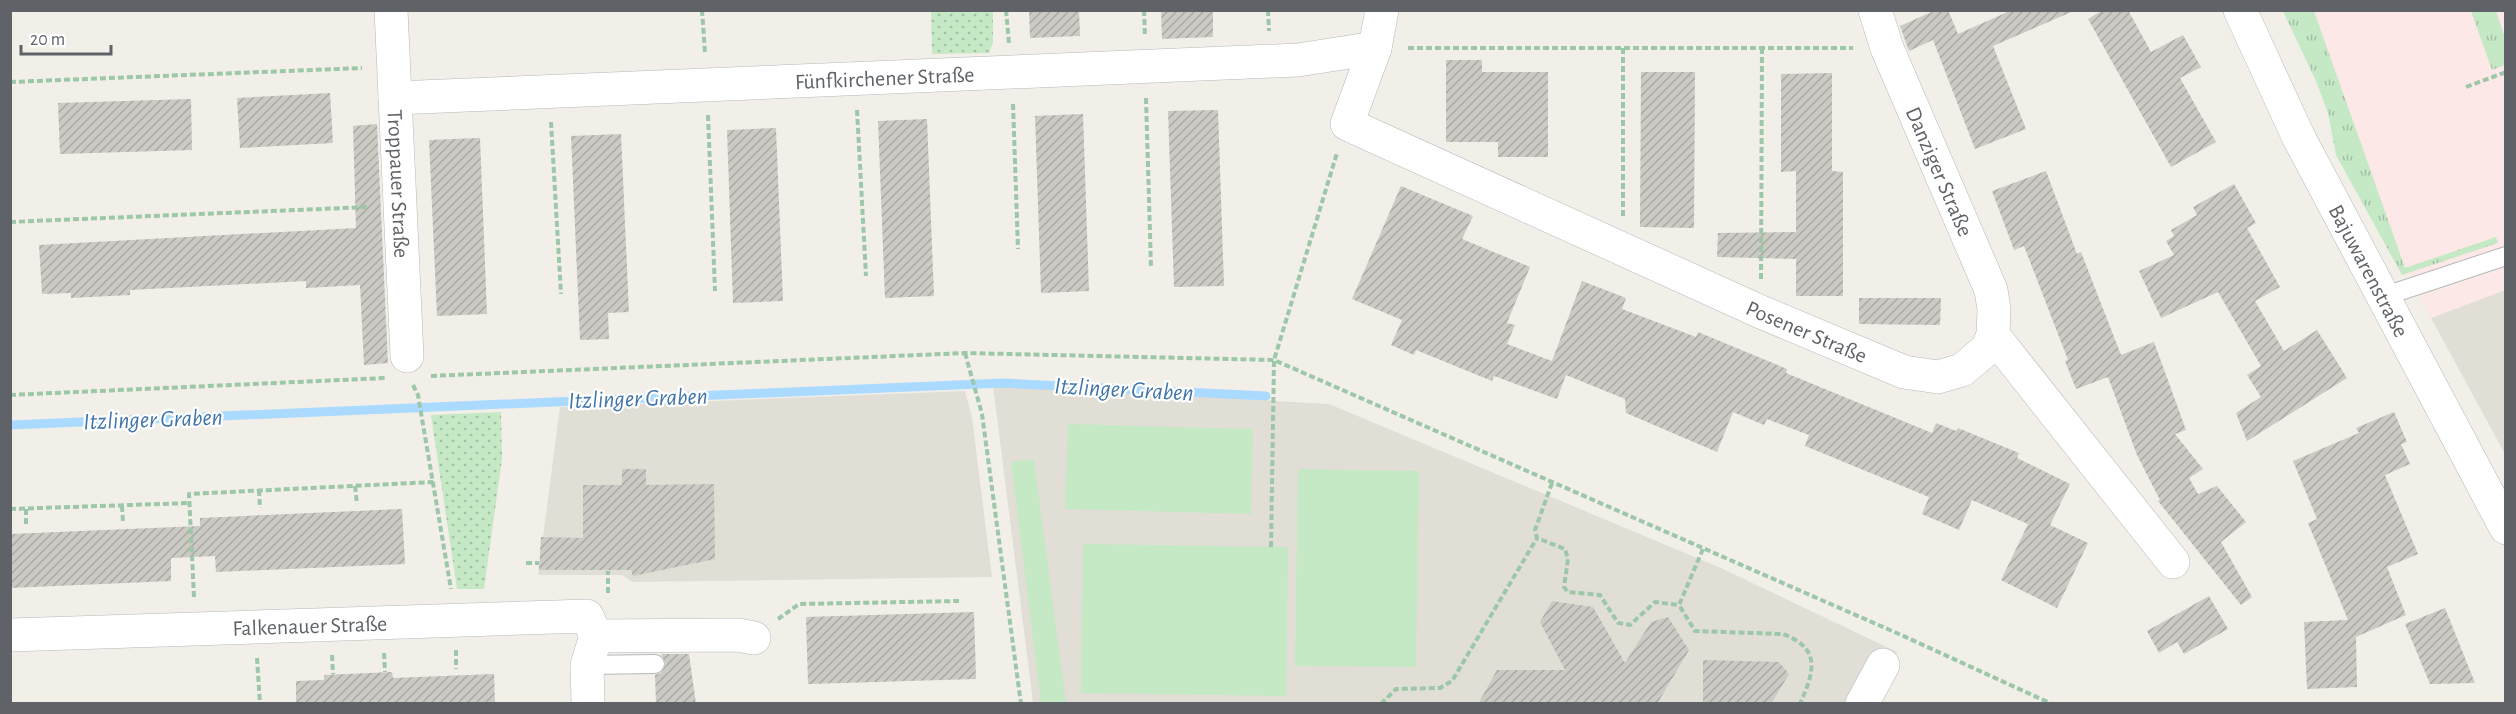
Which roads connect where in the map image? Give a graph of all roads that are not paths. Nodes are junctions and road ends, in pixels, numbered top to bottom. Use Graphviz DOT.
graph roads {
  1 [pos="391,10"];
  2 [pos="1382,10"];
  3 [pos="1875,10"];
  4 [pos="2240,10"];
  5 [pos="1375,48"];
  6 [pos="394,82"];
  7 [pos="2505,256"];
  8 [pos="2382,297"];
  9 [pos="1993,335"];
  10 [pos="408,370"];
  11 [pos="2505,528"];
  12 [pos="2173,562"];
  13 [pos="10,635"];
  14 [pos="754,638"];
  15 [pos="591,650"];
  16 [pos="655,664"];
  17 [pos="1883,664"];
  18 [pos="588,704"];
  19 [pos="1862,704"];
  1 -- 6 [label="street, Troppauer Straße"];
  2 -- 5 [label="street"];
  3 -- 9 [label="street, Danziger Straße"];
  4 -- 8 [label="street, Bajuwarenstraße"];
  5 -- 6 [label="street, Fünfkirchener Straße"];
  5 -- 9 [label="street, Posener Straße"];
  6 -- 10 [label="street, Troppauer Straße"];
  7 -- 8 [label="lane"];
  8 -- 11 [label="street, Bajuwarenstraße"];
  9 -- 12 [label="street"];
  13 -- 15 [label="street, Falkenauer Straße"];
  14 -- 15 [label="street"];
  15 -- 16 [label="lane"];
  15 -- 18 [label="street"];
  17 -- 19 [label="street"];
}
